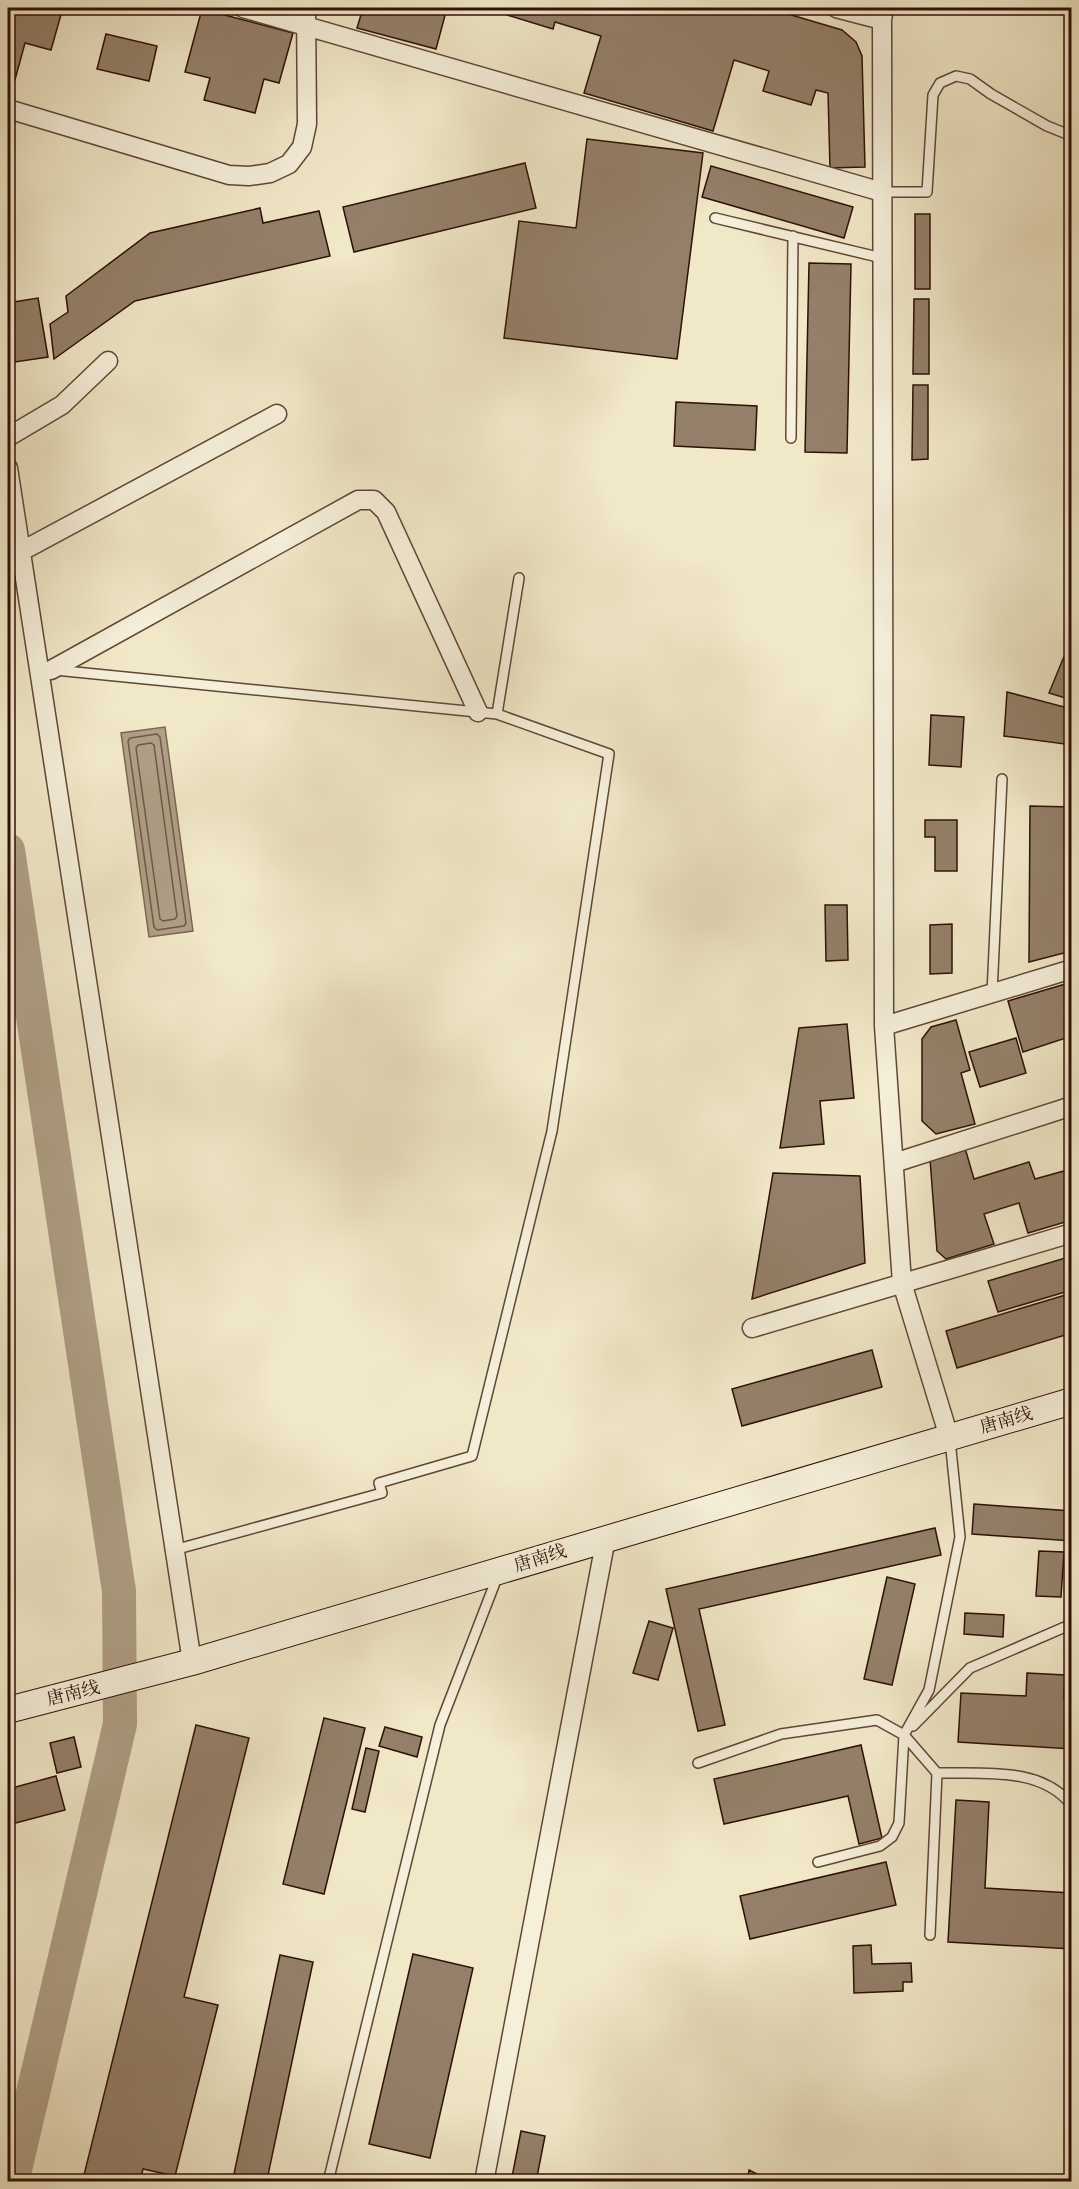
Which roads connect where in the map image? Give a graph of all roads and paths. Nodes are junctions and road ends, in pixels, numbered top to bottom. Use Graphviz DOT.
graph roads {
  1 [pos="243,8"];
  2 [pos="836,8"];
  3 [pos="883,14"];
  4 [pos="307,17"];
  5 [pos="8,109"];
  6 [pos="1071,136"];
  7 [pos="882,192"];
  8 [pos="715,218"];
  9 [pos="793,236"];
  10 [pos="882,258"];
  11 [pos="108,361"];
  12 [pos="277,414"];
  13 [pos="8,437"];
  14 [pos="791,438"];
  15 [pos="8,468"];
  16 [pos="9,488"];
  17 [pos="20,552"];
  18 [pos="519,578"];
  19 [pos="45,669"];
  20 [pos="478,712"];
  21 [pos="497,714"];
  22 [pos="1002,779"];
  23 [pos="1071,969"];
  24 [pos="992,993"];
  25 [pos="884,1026"];
  26 [pos="1071,1106"];
  27 [pos="894,1163"];
  28 [pos="1071,1233"];
  29 [pos="902,1283"];
  30 [pos="753,1328"];
  31 [pos="1071,1404"];
  32 [pos="949,1437"];
  33 [pos="606,1538"];
  34 [pos="174,1550"];
  35 [pos="500,1570"];
  36 [pos="1071,1624"];
  37 [pos="186,1664"];
  38 [pos="8,1710"];
  39 [pos="904,1735"];
  40 [pos="698,1763"];
  41 [pos="937,1773"];
  42 [pos="1071,1806"];
  43 [pos="818,1862"];
  44 [pos="930,1935"];
  45 [pos="328,2181"];
  46 [pos="484,2181"];
  1 -- 4 [label="street"];
  2 -- 3 [label="street"];
  3 -- 7 [label="street"];
  4 -- 5 [label="street"];
  4 -- 7 [label="street"];
  6 -- 7 [label="lane"];
  7 -- 10 [label="street"];
  8 -- 9 [label="lane"];
  9 -- 10 [label="lane"];
  9 -- 14 [label="lane"];
  10 -- 25 [label="street"];
  11 -- 13 [label="street"];
  12 -- 17 [label="street"];
  15 -- 16 [label="street"];
  16 -- 17 [label="street"];
  17 -- 19 [label="street"];
  18 -- 21 [label="lane"];
  19 -- 20 [label="lane"];
  19 -- 20 [label="street"];
  19 -- 34 [label="street"];
  20 -- 21 [label="lane"];
  21 -- 34 [label="lane"];
  22 -- 24 [label="lane"];
  23 -- 24 [label="street"];
  24 -- 25 [label="street"];
  25 -- 27 [label="street"];
  26 -- 27 [label="street"];
  27 -- 29 [label="street"];
  28 -- 29 [label="street"];
  29 -- 30 [label="street"];
  29 -- 32 [label="street"];
  31 -- 32 [label="street, 唐南线"];
  32 -- 33 [label="street, 唐南线"];
  32 -- 39 [label="lane"];
  33 -- 35 [label="street, 唐南线"];
  33 -- 46 [label="street"];
  34 -- 37 [label="street"];
  35 -- 37 [label="street, 唐南线"];
  35 -- 45 [label="lane"];
  36 -- 39 [label="lane"];
  37 -- 38 [label="street, 唐南线"];
  39 -- 40 [label="lane"];
  39 -- 41 [label="lane"];
  39 -- 43 [label="lane"];
  41 -- 42 [label="lane"];
  41 -- 44 [label="lane"];
}
